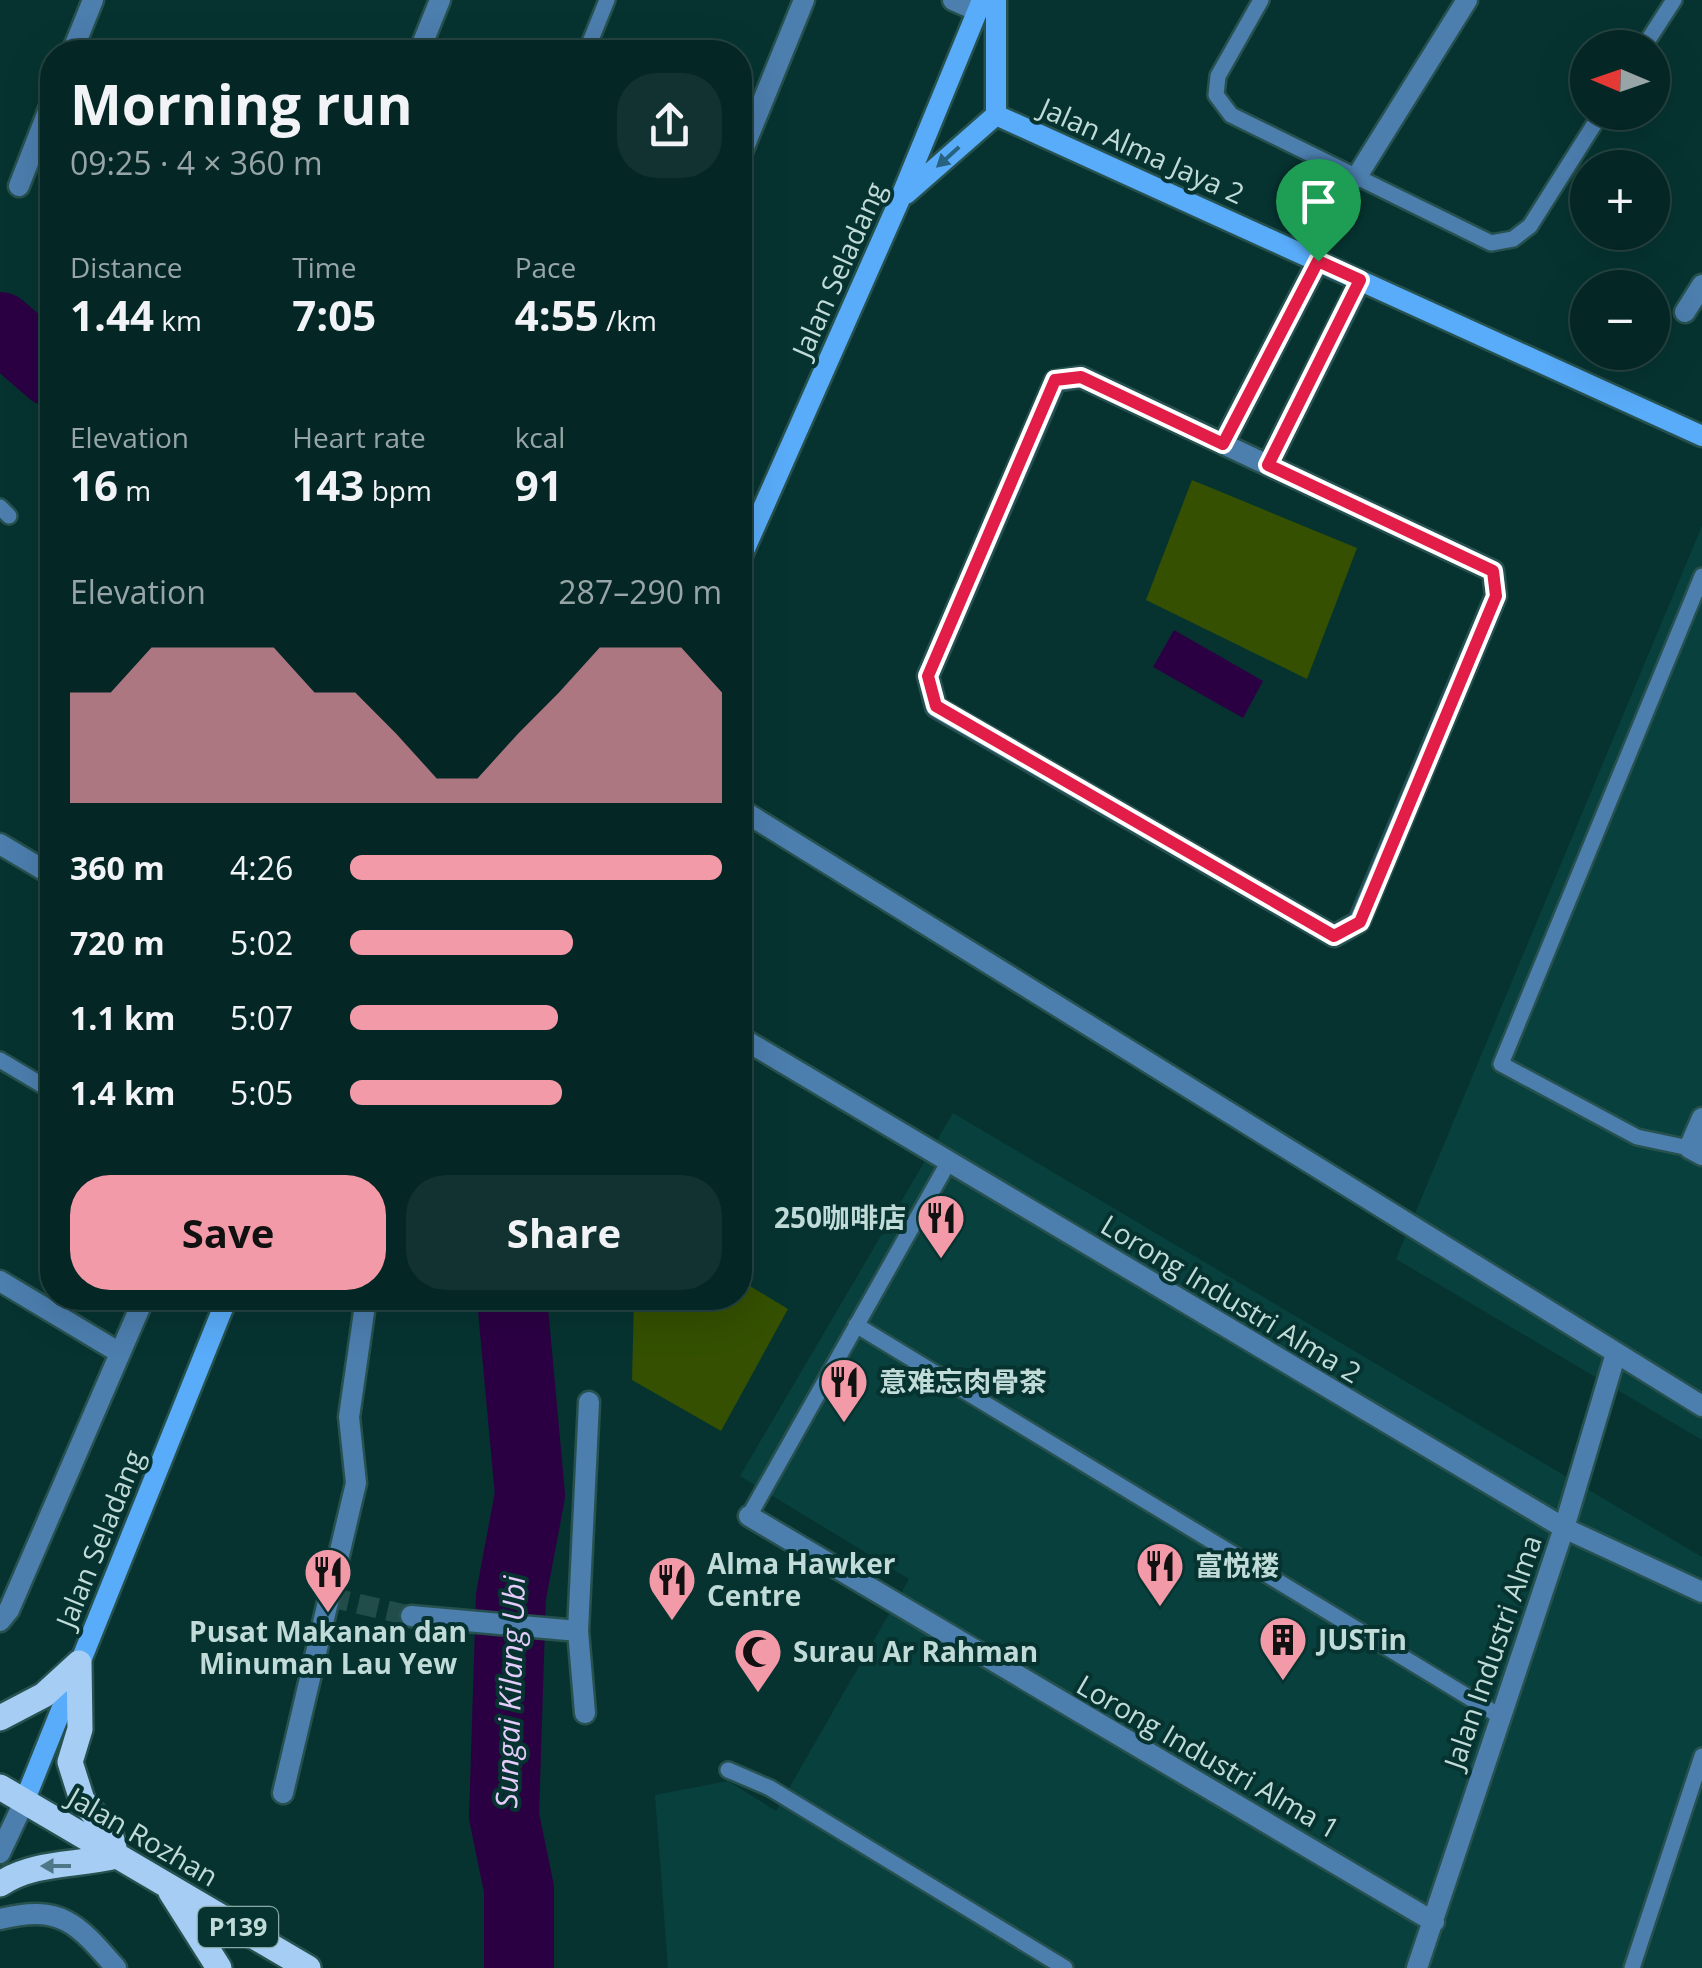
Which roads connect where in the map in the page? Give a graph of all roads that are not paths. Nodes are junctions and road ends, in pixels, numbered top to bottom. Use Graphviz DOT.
graph roads {
  1 [pos="93,0"];
  2 [pos="440,0"];
  3 [pos="607,0"];
  4 [pos="804,0"];
  5 [pos="952,0"];
  6 [pos="1261,0"];
  7 [pos="1467,0"];
  8 [pos="1674,0"];
  9 [pos="985,4"];
  10 [pos="1655,30"];
  11 [pos="77,40"];
  12 [pos="424,40"];
  13 [pos="591,40"];
  14 [pos="996,114"];
  15 [pos="752,128"];
  16 [pos="1591,130"];
  17 [pos="40,132"];
  18 [pos="1356,178"];
  19 [pos="19,186"];
  20 [pos="900,199"];
  21 [pos="1318,261"];
  22 [pos="1360,280"];
  23 [pos="1702,286"];
  24 [pos="1685,312"];
  25 [pos="1702,436"];
  26 [pos="1223,444"];
  27 [pos="1268,465"];
  28 [pos="752,533"];
  29 [pos="1702,576"];
  30 [pos="752,816"];
  31 [pos="0,844"];
  32 [pos="40,869"];
  33 [pos="752,1044"];
  34 [pos="0,1060"];
  35 [pos="40,1085"];
  36 [pos="1702,1118"];
  37 [pos="1696,1152"];
  38 [pos="948,1163"];
  39 [pos="0,1281"];
  40 [pos="40,1305"];
  41 [pos="48,1310"];
  42 [pos="139,1310"];
  43 [pos="223,1310"];
  44 [pos="364,1310"];
  45 [pos="856,1325"];
  46 [pos="1616,1352"];
  47 [pos="120,1353"];
  48 [pos="589,1402"];
  49 [pos="1702,1406"];
  50 [pos="749,1516"];
  51 [pos="1564,1528"];
  52 [pos="1702,1592"];
  53 [pos="410,1616"];
  54 [pos="0,1621"];
  55 [pos="578,1632"];
  56 [pos="80,1663"];
  57 [pos="585,1713"];
  58 [pos="1498,1715"];
  59 [pos="0,1718"];
  60 [pos="1702,1756"];
  61 [pos="728,1770"];
  62 [pos="0,1787"];
  63 [pos="283,1793"];
  64 [pos="24,1802"];
  65 [pos="0,1853"];
  66 [pos="116,1856"];
  67 [pos="0,1884"];
  68 [pos="168,1887"];
  69 [pos="0,1919"];
  70 [pos="1434,1922"];
  71 [pos="116,1968"];
  72 [pos="219,1968"];
  73 [pos="308,1968"];
  74 [pos="1065,1968"];
  75 [pos="1417,1968"];
  76 [pos="1632,1968"];
  1 -- 11 [label="street"];
  2 -- 12 [label="street"];
  3 -- 13 [label="lane"];
  4 -- 15 [label="street"];
  5 -- 9 [label="street"];
  6 -- 18 [label="lane"];
  7 -- 18 [label="street"];
  8 -- 10 [label="lane"];
  9 -- 14 [label="street, Jalan Alma Jaya 2"];
  9 -- 20 [label="street, Jalan Seladang"];
  14 -- 20 [label="street, Jalan Alma Jaya 2, one-way"];
  14 -- 21 [label="street, Jalan Alma Jaya 2"];
  16 -- 18 [label="lane"];
  17 -- 19 [label="street"];
  20 -- 28 [label="street, Jalan Seladang"];
  21 -- 22 [label="street, Jalan Alma Jaya 2"];
  21 -- 26 [label="street"];
  22 -- 25 [label="street, Jalan Alma Jaya 2"];
  22 -- 27 [label="street"];
  23 -- 24 [label="street"];
  26 -- 27 [label="street"];
  26 -- 27 [label="street"];
  29 -- 37 [label="lane"];
  30 -- 46 [label="street"];
  31 -- 32 [label="street"];
  33 -- 38 [label="street, Lorong Industri Alma 2"];
  34 -- 35 [label="lane"];
  36 -- 37 [label="street"];
  38 -- 45 [label="lane"];
  38 -- 51 [label="street, Lorong Industri Alma 2"];
  39 -- 40 [label="street"];
  41 -- 47 [label="street"];
  42 -- 47 [label="street"];
  43 -- 56 [label="street, Jalan Seladang"];
  44 -- 63 [label="street"];
  45 -- 50 [label="lane"];
  45 -- 58 [label="lane"];
  46 -- 49 [label="street"];
  46 -- 51 [label="street, Jalan Industri Alma"];
  47 -- 54 [label="street"];
  48 -- 55 [label="street"];
  50 -- 70 [label="street, Lorong Industri Alma 1"];
  51 -- 52 [label="street, Lorong Industri Alma 2"];
  51 -- 58 [label="street, Jalan Industri Alma"];
  53 -- 55 [label="street"];
  55 -- 57 [label="street"];
  56 -- 59 [label="main road"];
  56 -- 64 [label="street, Jalan Seladang"];
  56 -- 66 [label="main road"];
  58 -- 70 [label="street, Jalan Industri Alma"];
  60 -- 76 [label="lane"];
  61 -- 74 [label="lane"];
  62 -- 64 [label="main road, Jalan Rozhan / P139"];
  64 -- 65 [label="street"];
  64 -- 66 [label="main road, Jalan Rozhan / P139"];
  66 -- 67 [label="main road, one-way"];
  66 -- 68 [label="main road, Jalan Rozhan / P139"];
  68 -- 72 [label="main road"];
  68 -- 73 [label="main road, Jalan Rozhan / P139"];
  69 -- 71 [label="street"];
  70 -- 75 [label="street, Jalan Industri Alma"];
}
